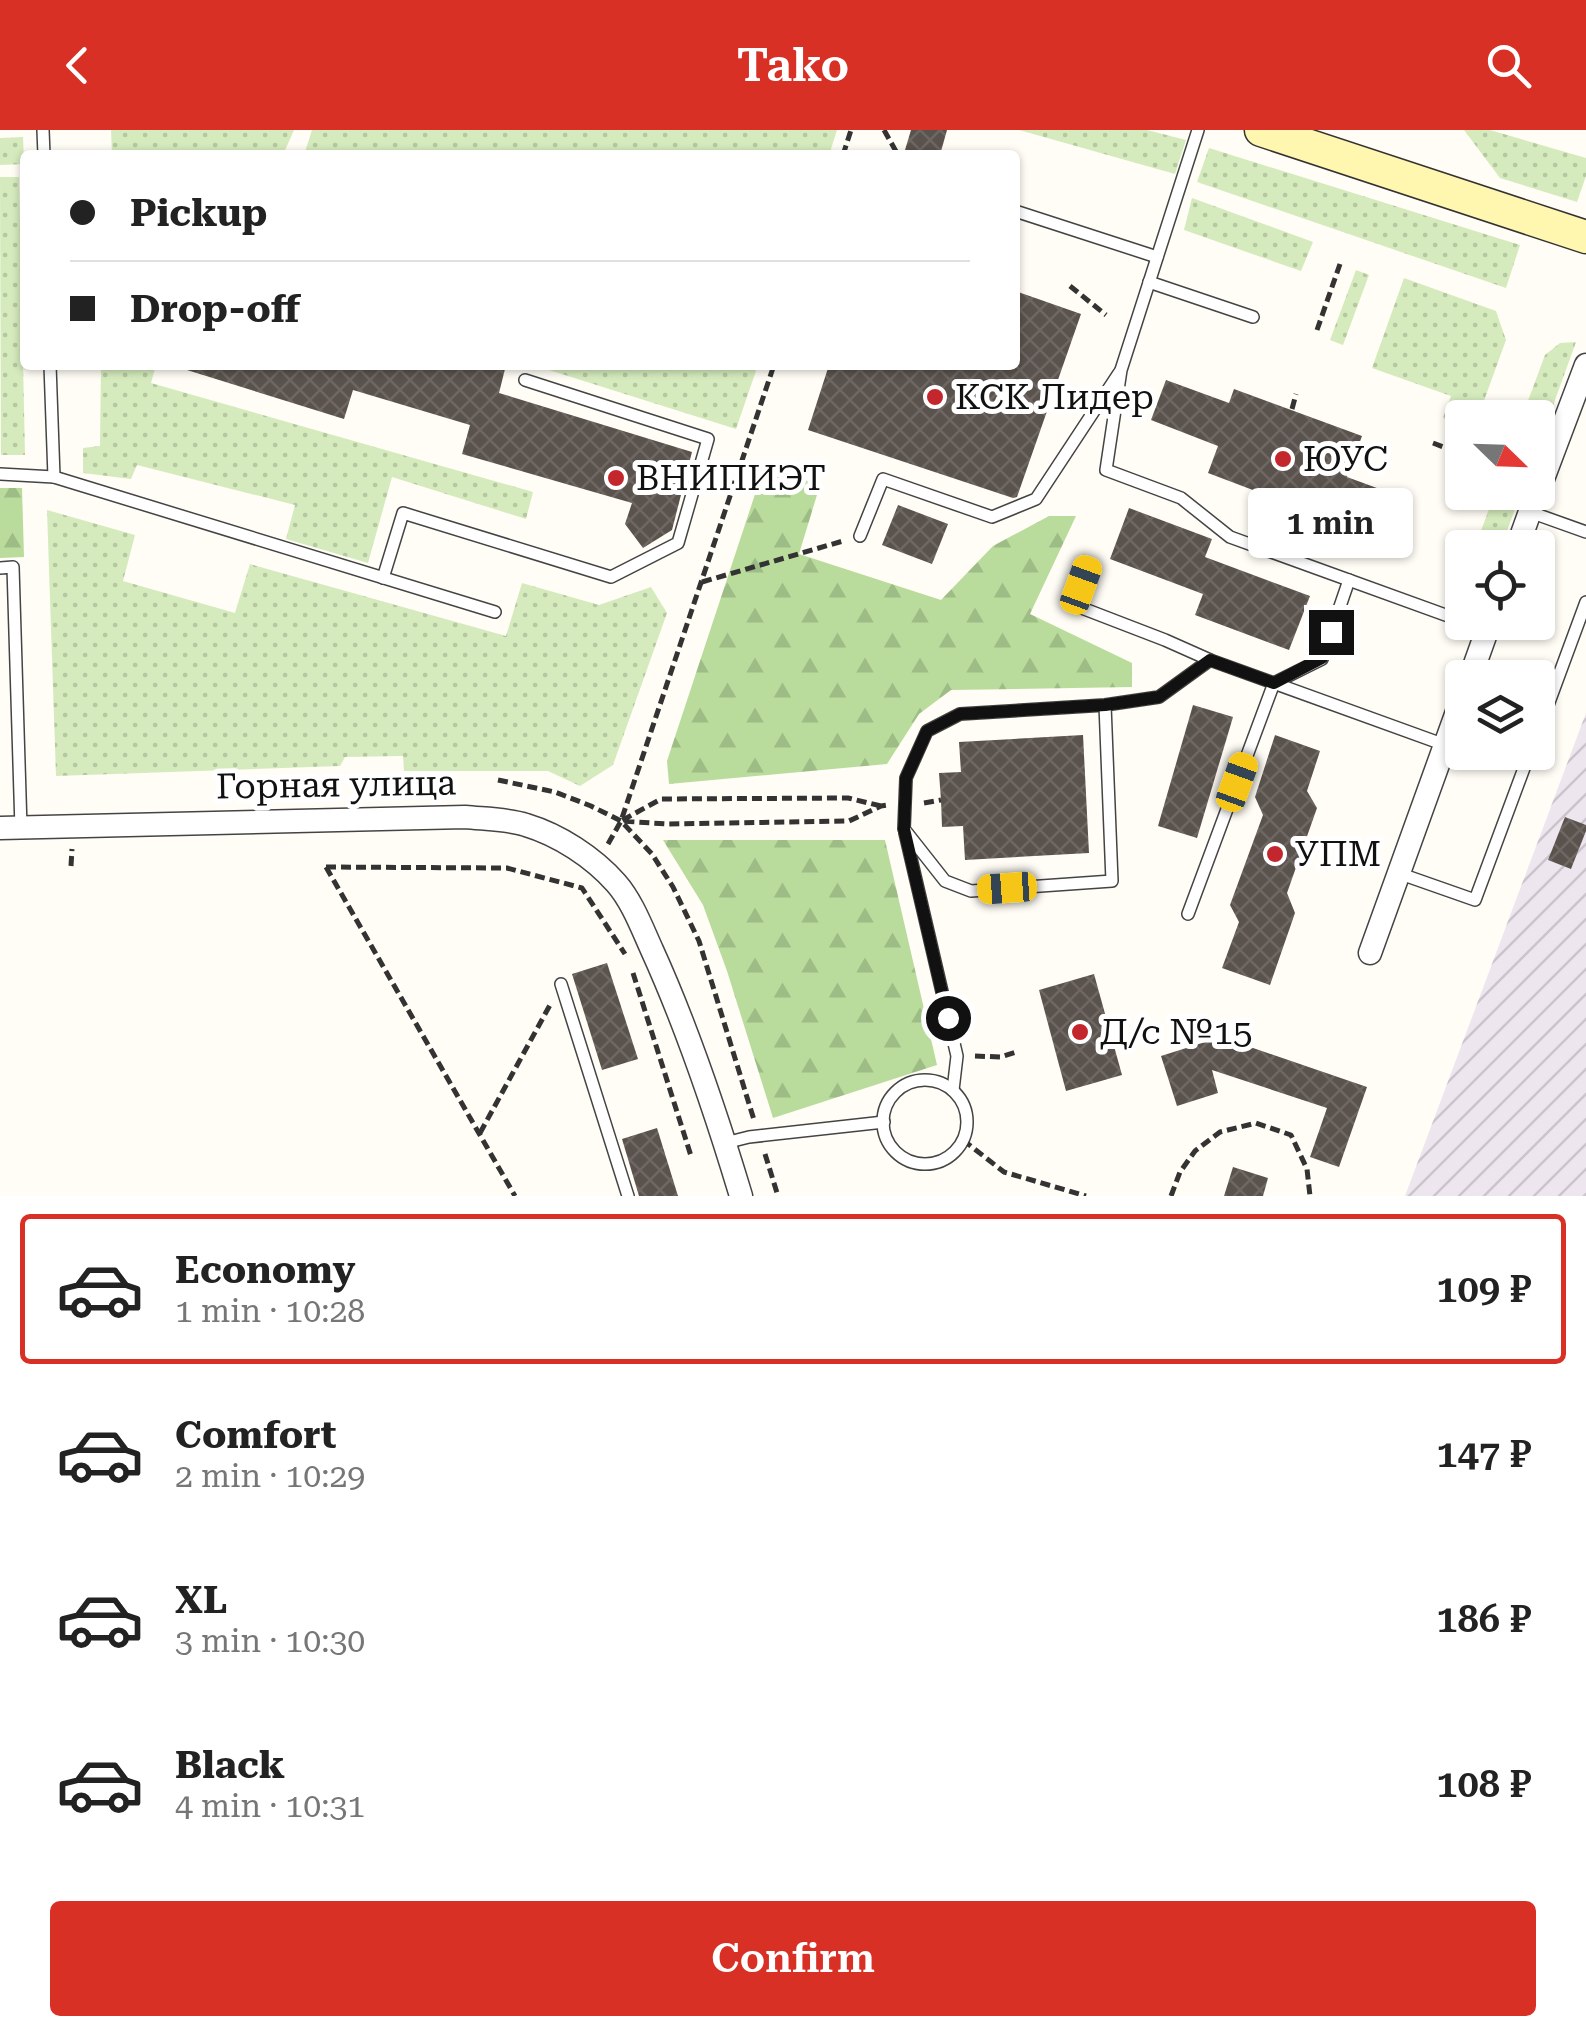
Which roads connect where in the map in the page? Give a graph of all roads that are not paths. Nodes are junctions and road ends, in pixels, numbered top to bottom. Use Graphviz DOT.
graph roads {
  1 [pos="1198,130"];
  2 [pos="1260,130"];
  3 [pos="1020,213"];
  4 [pos="1586,237"];
  5 [pos="1157,256"];
  6 [pos="1149,282"];
  7 [pos="1253,317"];
  8 [pos="1586,365"];
  9 [pos="50,370"];
  10 [pos="1121,370"];
  11 [pos="525,380"];
  12 [pos="1555,446"];
  13 [pos="0,474"];
  14 [pos="54,477"];
  15 [pos="1552,510"];
  16 [pos="1586,532"];
  17 [pos="860,536"];
  18 [pos="1089,565"];
  19 [pos="0,568"];
  20 [pos="382,578"];
  21 [pos="1349,580"];
  22 [pos="1586,602"];
  23 [pos="495,612"];
  24 [pos="1445,613"];
  25 [pos="1210,660"];
  26 [pos="1274,683"];
  27 [pos="1555,686"];
  28 [pos="1105,705"];
  29 [pos="1445,745"];
  30 [pos="1523,770"];
  31 [pos="10,828"];
  32 [pos="904,829"];
  33 [pos="1398,873"];
  34 [pos="1188,914"];
  35 [pos="1370,953"];
  36 [pos="561,984"];
  37 [pos="953,1090"];
  38 [pos="884,1122"];
  39 [pos="725,1143"];
  40 [pos="628,1196"];
  41 [pos="741,1196"];
  1 -- 5 [label="lane"];
  2 -- 4 [label="street"];
  3 -- 5 [label="lane"];
  5 -- 6 [label="lane"];
  6 -- 7 [label="lane"];
  6 -- 10 [label="lane"];
  8 -- 12 [label="street"];
  9 -- 14 [label="lane"];
  10 -- 17 [label="lane"];
  10 -- 21 [label="lane"];
  11 -- 20 [label="lane"];
  13 -- 14 [label="lane"];
  14 -- 20 [label="lane"];
  15 -- 16 [label="lane"];
  18 -- 25 [label="lane"];
  19 -- 31 [label="lane"];
  20 -- 23 [label="lane"];
  21 -- 24 [label="lane"];
  21 -- 26 [label="lane"];
  22 -- 27 [label="lane"];
  25 -- 26 [label="lane"];
  25 -- 28 [label="lane"];
  26 -- 29 [label="lane"];
  26 -- 34 [label="lane"];
  28 -- 32 [label="lane"];
  28 -- 32 [label="lane"];
  29 -- 33 [label="street"];
  30 -- 33 [label="lane"];
  31 -- 39 [label="street, Горная улица"];
  32 -- 37 [label="lane"];
  33 -- 35 [label="street"];
  36 -- 40 [label="lane"];
  37 -- 38 [label="lane"];
  37 -- 38 [label="lane"];
  38 -- 39 [label="lane"];
  39 -- 41 [label="street, Горная улица"];
}
